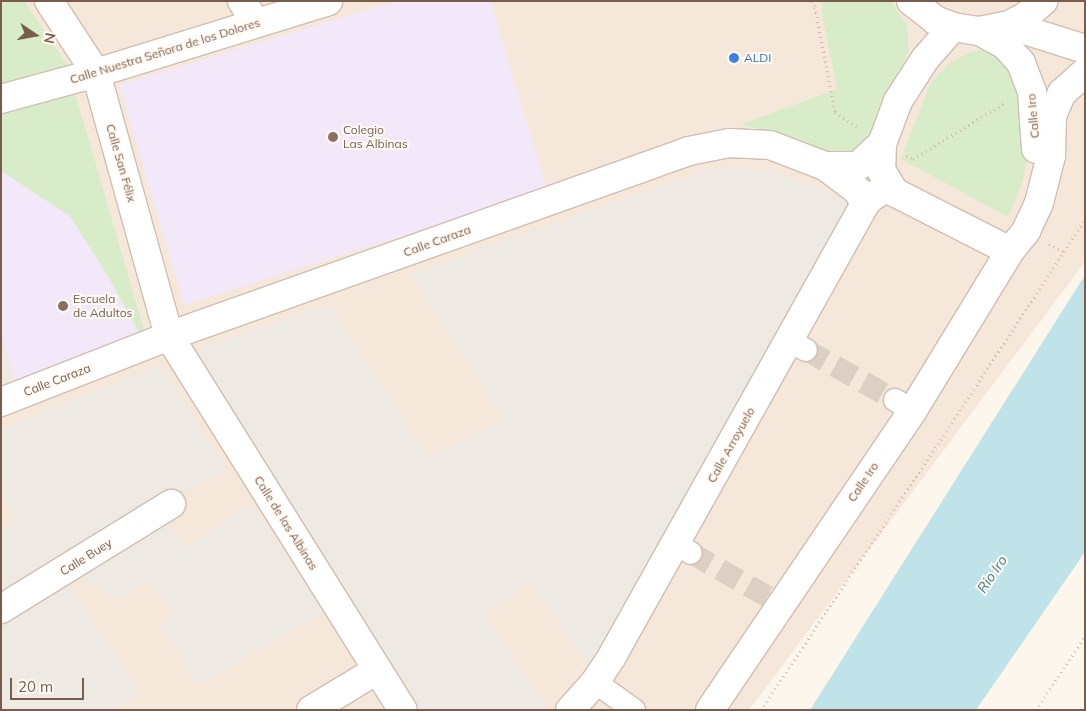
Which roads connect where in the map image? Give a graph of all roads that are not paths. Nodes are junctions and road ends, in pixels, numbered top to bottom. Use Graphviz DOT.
graph roads {
  1 [pos="48,1"];
  2 [pos="328,1"];
  3 [pos="911,1"];
  4 [pos="1043,1"];
  5 [pos="249,12"];
  6 [pos="1009,25"];
  7 [pos="953,27"];
  8 [pos="980,31"];
  9 [pos="1085,49"];
  10 [pos="1085,72"];
  11 [pos="96,73"];
  12 [pos="1,99"];
  13 [pos="882,144"];
  14 [pos="825,166"];
  15 [pos="894,192"];
  16 [pos="865,204"];
  17 [pos="1010,251"];
  18 [pos="170,336"];
  19 [pos="1,402"];
  20 [pos="171,504"];
  21 [pos="1,609"];
  22 [pos="378,670"];
  23 [pos="595,682"];
  24 [pos="311,710"];
  25 [pos="403,710"];
  26 [pos="570,710"];
  27 [pos="634,710"];
  28 [pos="710,710"];
  1 -- 11 [label="street, Calle San Félix"];
  2 -- 5 [label="street, Calle Nuestra Señora de los Dolores"];
  3 -- 7 [label="street"];
  4 -- 6 [label="street"];
  5 -- 11 [label="street, Calle Nuestra Señora de los Dolores"];
  6 -- 8 [label="street"];
  6 -- 9 [label="street"];
  7 -- 8 [label="street"];
  7 -- 13 [label="street"];
  8 -- 17 [label="street, Calle Iro"];
  10 -- 17 [label="street, Calle Iro"];
  11 -- 12 [label="street, Calle Nuestra Señora de los Dolores"];
  11 -- 18 [label="street, Calle San Félix"];
  13 -- 14 [label="street"];
  13 -- 15 [label="street"];
  14 -- 16 [label="street, Calle Caraza"];
  14 -- 18 [label="street, Calle Caraza"];
  15 -- 16 [label="street"];
  15 -- 17 [label="street"];
  16 -- 23 [label="street, Calle Arroyuelo"];
  17 -- 28 [label="street, Calle Iro"];
  18 -- 19 [label="street, Calle Caraza"];
  18 -- 22 [label="street, Calle de las Albinas"];
  20 -- 21 [label="street, Calle Buey"];
  22 -- 24 [label="street"];
  22 -- 25 [label="street, Calle de las Albinas"];
  23 -- 26 [label="street, Calle Arroyuelo"];
  23 -- 27 [label="street"];
}
